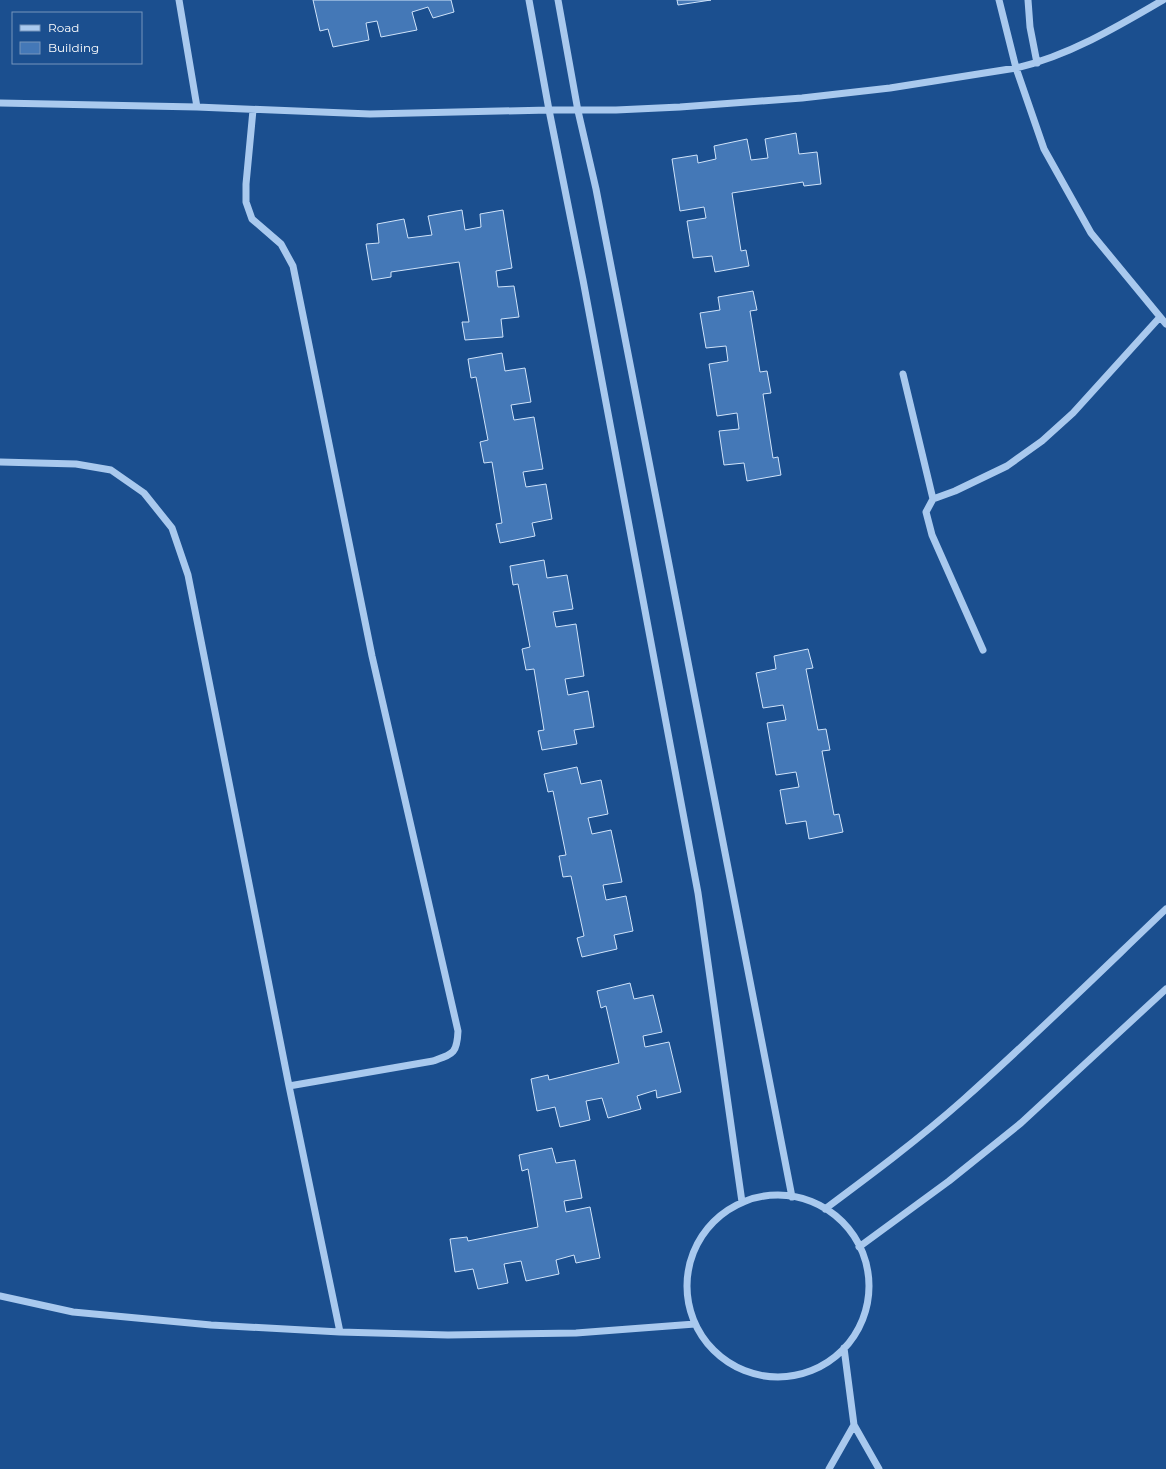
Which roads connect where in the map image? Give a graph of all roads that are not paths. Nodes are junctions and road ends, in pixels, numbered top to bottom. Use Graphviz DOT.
graph roads {
  1 [pos="179,0"];
  2 [pos="529,0"];
  3 [pos="558,0"];
  4 [pos="999,0"];
  5 [pos="1028,0"];
  6 [pos="1163,0"];
  7 [pos="1037,63"];
  8 [pos="1016,68"];
  9 [pos="0,103"];
  10 [pos="197,107"];
  11 [pos="253,110"];
  12 [pos="549,110"];
  13 [pos="578,111"];
  14 [pos="1160,317"];
  15 [pos="1166,324"];
  16 [pos="903,374"];
  17 [pos="0,462"];
  18 [pos="933,498"];
  19 [pos="983,650"];
  20 [pos="1166,909"];
  21 [pos="1166,989"];
  22 [pos="289,1086"];
  23 [pos="792,1197"];
  24 [pos="742,1202"];
  25 [pos="825,1209"];
  26 [pos="859,1247"];
  27 [pos="0,1296"];
  28 [pos="695,1324"];
  29 [pos="340,1332"];
  30 [pos="844,1348"];
  31 [pos="854,1425"];
  32 [pos="829,1469"];
  33 [pos="879,1469"];
  1 -- 10 [label="street"];
  2 -- 12 [label="street"];
  3 -- 13 [label="street"];
  4 -- 8 [label="street"];
  5 -- 7 [label="street"];
  6 -- 7 [label="street"];
  7 -- 8 [label="street"];
  8 -- 13 [label="street"];
  8 -- 14 [label="street"];
  9 -- 10 [label="street"];
  10 -- 11 [label="street"];
  11 -- 12 [label="street"];
  11 -- 22 [label="street"];
  12 -- 13 [label="street"];
  12 -- 24 [label="street"];
  13 -- 23 [label="street"];
  14 -- 15 [label="street"];
  14 -- 18 [label="street"];
  16 -- 18 [label="street"];
  17 -- 22 [label="street"];
  18 -- 19 [label="street"];
  20 -- 25 [label="street"];
  21 -- 26 [label="street"];
  22 -- 29 [label="street"];
  23 -- 24 [label="street"];
  23 -- 25 [label="street"];
  24 -- 28 [label="street"];
  25 -- 26 [label="street"];
  26 -- 30 [label="street"];
  27 -- 29 [label="street"];
  28 -- 29 [label="street"];
  28 -- 30 [label="street"];
  30 -- 31 [label="street"];
  31 -- 32 [label="street"];
  31 -- 33 [label="street"];
}
